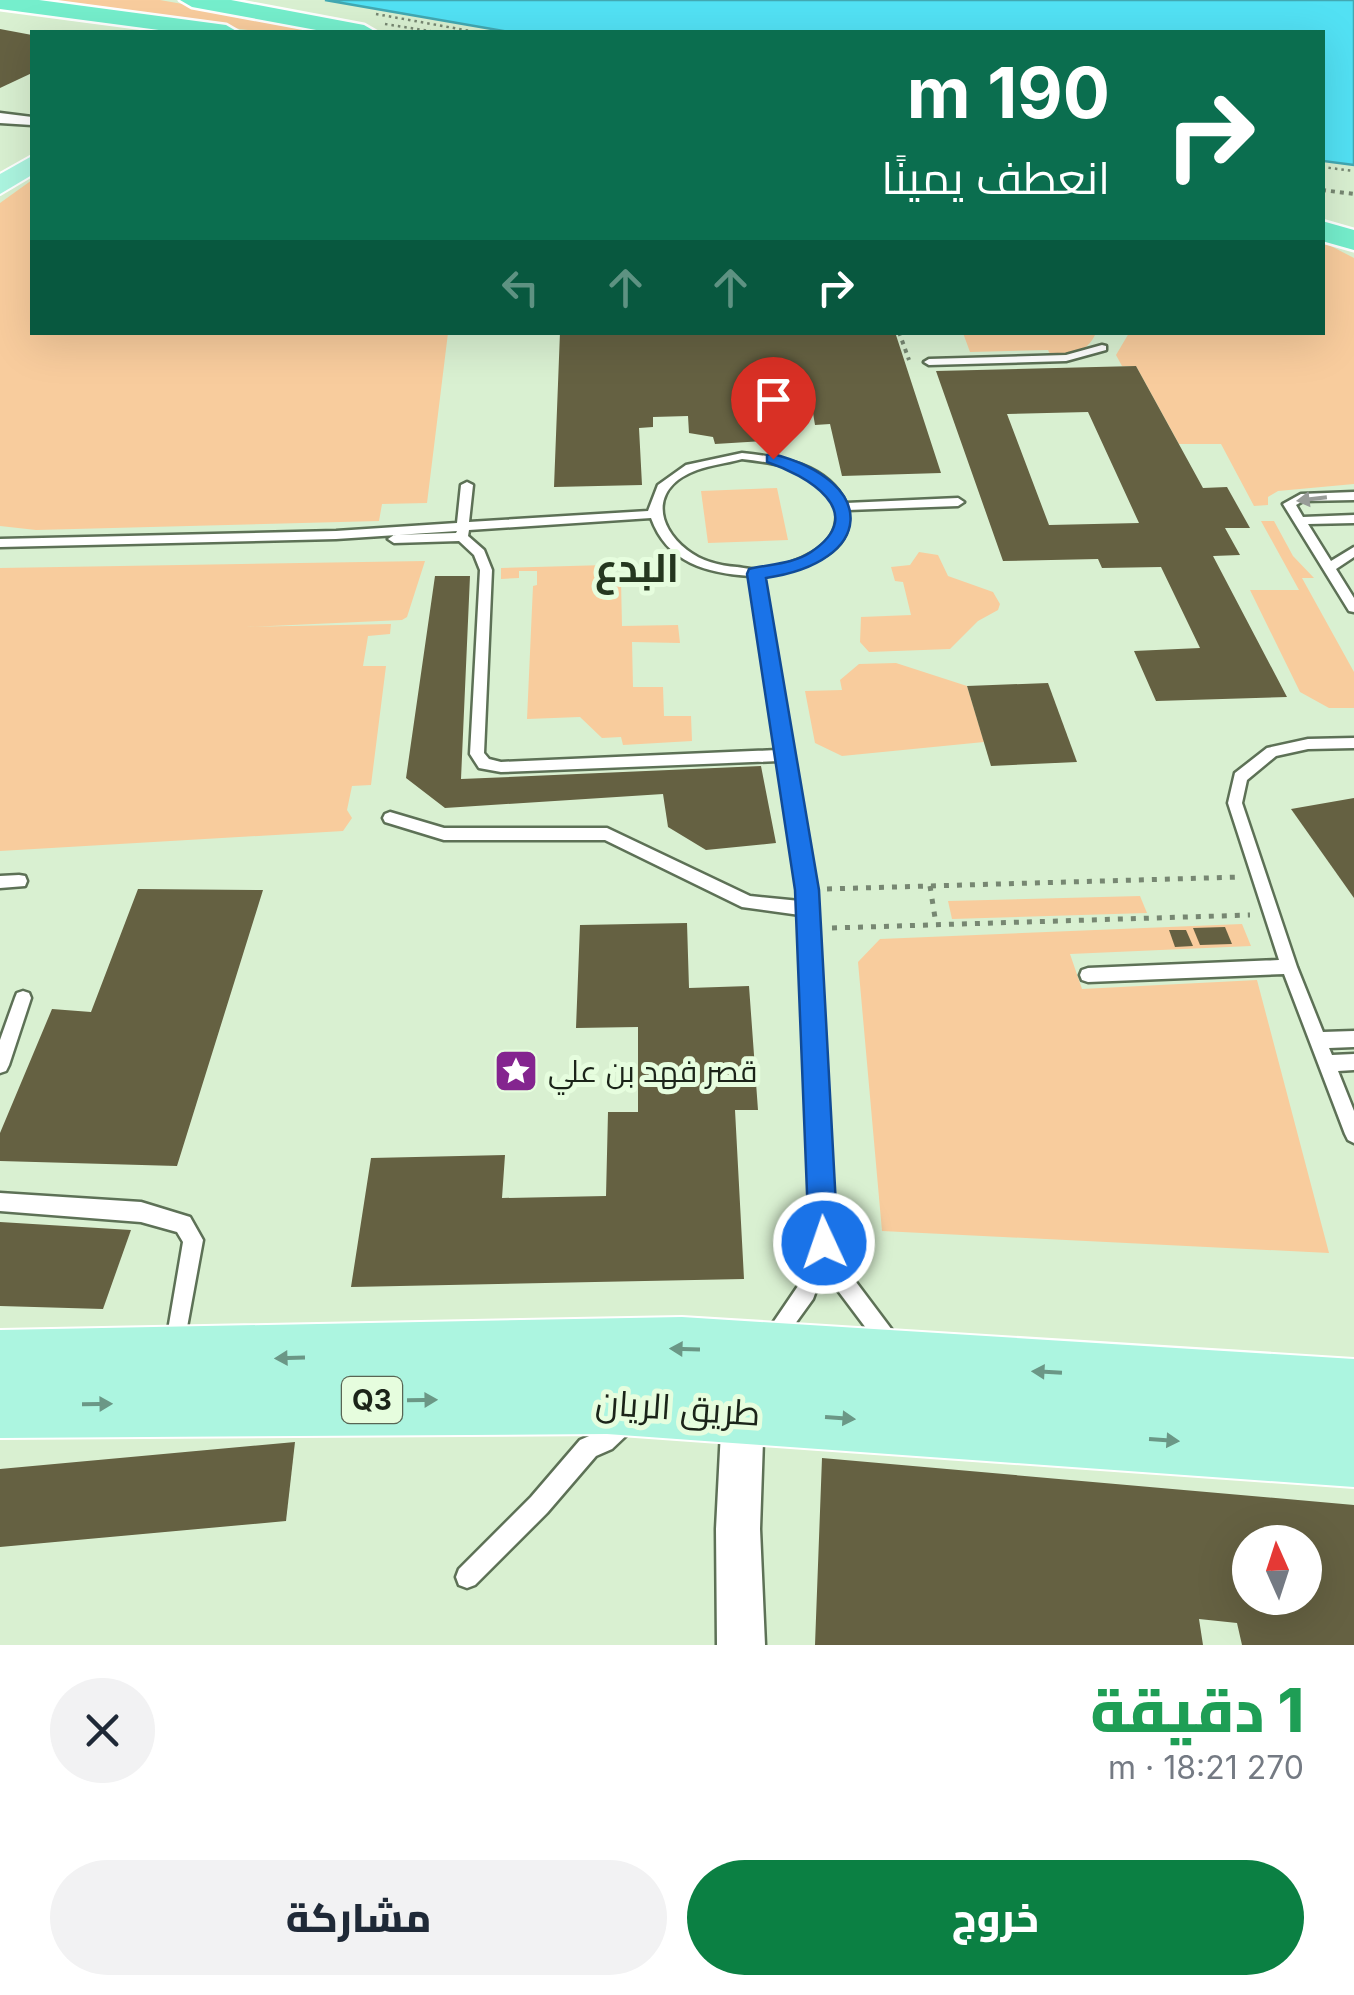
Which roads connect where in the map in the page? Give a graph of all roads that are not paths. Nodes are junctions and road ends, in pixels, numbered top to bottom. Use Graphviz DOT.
graph roads {
  1 [pos="192,0"];
  2 [pos="0,2"];
  3 [pos="92,15"];
  4 [pos="366,23"];
  5 [pos="168,30"];
  6 [pos="210,30"];
  7 [pos="0,118"];
  8 [pos="30,124"];
  9 [pos="30,152"];
  10 [pos="30,165"];
  11 [pos="0,172"];
  12 [pos="0,186"];
  13 [pos="1325,203"];
  14 [pos="1354,207"];
  15 [pos="1325,216"];
  16 [pos="1354,220"];
  17 [pos="1325,228"];
  18 [pos="1325,229"];
  19 [pos="1354,229"];
  20 [pos="1354,240"];
  21 [pos="1102,348"];
  22 [pos="930,362"];
  23 [pos="467,485"];
  24 [pos="1354,496"];
  25 [pos="958,502"];
  26 [pos="840,507"];
  27 [pos="652,514"];
  28 [pos="1354,519"];
  29 [pos="1298,521"];
  30 [pos="463,531"];
  31 [pos="0,541"];
  32 [pos="1354,551"];
  33 [pos="1328,568"];
  34 [pos="756,574"];
  35 [pos="1354,608"];
  36 [pos="1354,743"];
  37 [pos="786,755"];
  38 [pos="390,818"];
  39 [pos="19,881"];
  40 [pos="0,882"];
  41 [pos="808,919"];
  42 [pos="1289,967"];
  43 [pos="1088,975"];
  44 [pos="23,998"];
  45 [pos="1354,1039"];
  46 [pos="1318,1040"];
  47 [pos="1354,1062"];
  48 [pos="1327,1063"];
  49 [pos="0,1064"];
  50 [pos="1353,1131"];
  51 [pos="0,1202"];
  52 [pos="824,1243"];
  53 [pos="172,1361"];
  54 [pos="0,1363"];
  55 [pos="913,1364"];
  56 [pos="751,1382"];
  57 [pos="1354,1392"];
  58 [pos="0,1405"];
  59 [pos="567,1424"];
  60 [pos="1354,1453"];
  61 [pos="468,1577"];
  62 [pos="742,1645"];
  1 -- 4 [label="highway"];
  2 -- 3 [label="highway"];
  3 -- 5 [label="main road"];
  3 -- 6 [label="highway"];
  7 -- 8 [label="street"];
  9 -- 11 [label="main road"];
  10 -- 12 [label="main road"];
  13 -- 14 [label="highway"];
  15 -- 16 [label="highway"];
  17 -- 19 [label="highway"];
  18 -- 20 [label="highway"];
  21 -- 22 [label="lane"];
  23 -- 30 [label="lane"];
  24 -- 29 [label="lane, one-way"];
  25 -- 26 [label="lane"];
  26 -- 27 [label="lane"];
  26 -- 34 [label="lane"];
  27 -- 30 [label="lane"];
  27 -- 34 [label="lane"];
  28 -- 29 [label="lane"];
  29 -- 33 [label="lane"];
  30 -- 31 [label="lane"];
  30 -- 37 [label="lane"];
  32 -- 33 [label="lane"];
  33 -- 35 [label="lane"];
  34 -- 37 [label="lane"];
  36 -- 42 [label="lane"];
  37 -- 41 [label="lane"];
  38 -- 41 [label="lane"];
  39 -- 40 [label="lane"];
  41 -- 52 [label="lane"];
  42 -- 43 [label="lane"];
  42 -- 46 [label="lane"];
  44 -- 49 [label="lane"];
  45 -- 46 [label="lane"];
  46 -- 48 [label="lane"];
  47 -- 48 [label="lane"];
  48 -- 50 [label="lane"];
  51 -- 53 [label="lane"];
  52 -- 55 [label="lane"];
  52 -- 56 [label="lane"];
  53 -- 54 [label="main road, طريق الريان / Q3"];
  56 -- 53 [label="main road, طريق الريان / Q3, one-way"];
  55 -- 56 [label="main road, طريق الريان / Q3"];
  57 -- 55 [label="main road, طريق الريان / Q3, one-way"];
  56 -- 59 [label="main road, طريق الريان / Q3"];
  56 -- 60 [label="main road, طريق الريان / Q3, one-way"];
  56 -- 62 [label="street"];
  58 -- 59 [label="main road, طريق الريان / Q3, one-way"];
  59 -- 61 [label="lane"];
}
